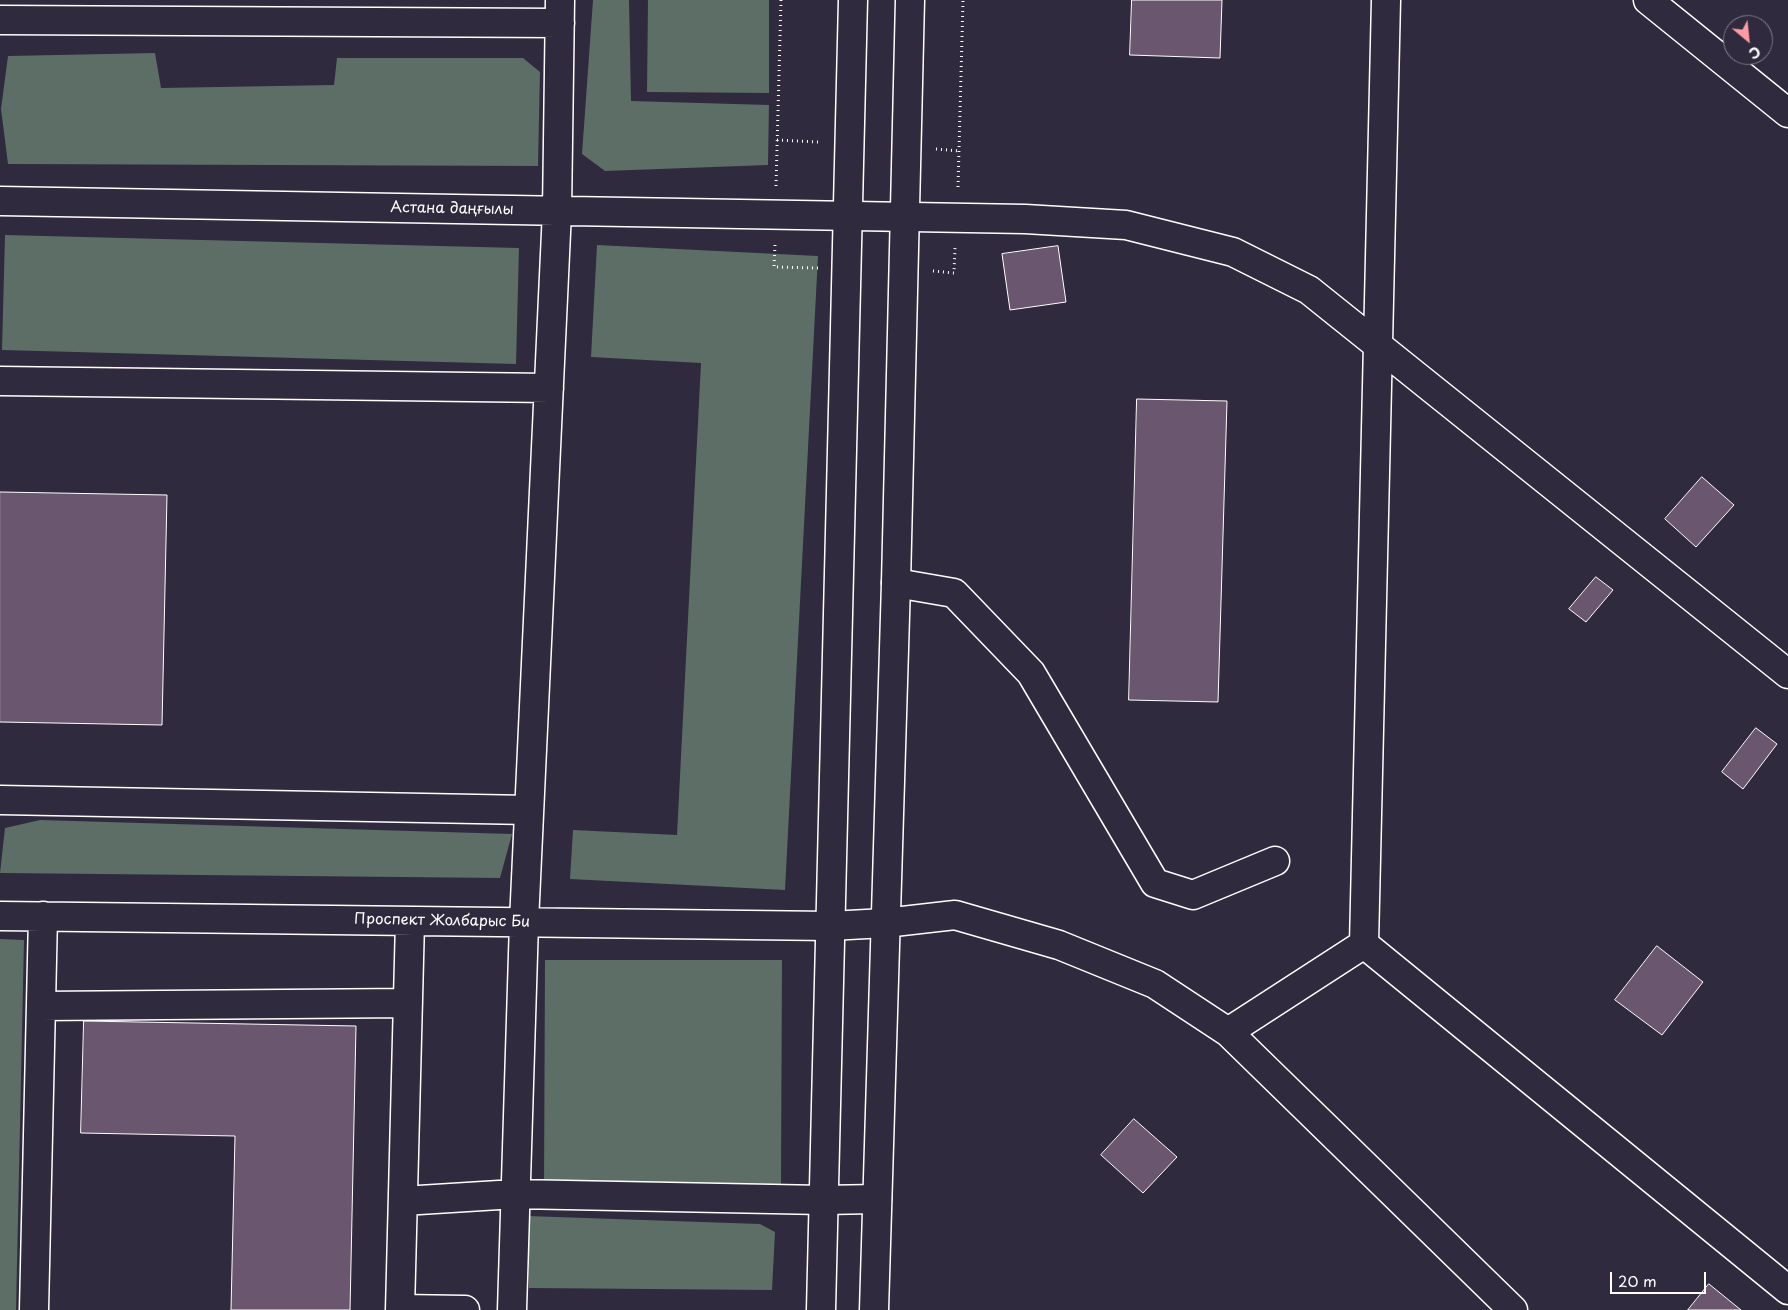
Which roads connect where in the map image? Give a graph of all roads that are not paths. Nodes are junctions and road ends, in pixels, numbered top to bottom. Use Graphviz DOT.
graph roads {
  1 [pos="853,0"];
  2 [pos="910,0"];
  3 [pos="1386,0"];
  4 [pos="1648,0"];
  5 [pos="560,12"];
  6 [pos="0,20"];
  7 [pos="1788,113"];
  8 [pos="0,201"];
  9 [pos="558,211"];
  10 [pos="847,216"];
  11 [pos="904,217"];
  12 [pos="1378,345"];
  13 [pos="0,380"];
  14 [pos="549,388"];
  15 [pos="896,583"];
  16 [pos="1788,674"];
  17 [pos="0,800"];
  18 [pos="529,810"];
  19 [pos="1275,861"];
  20 [pos="0,916"];
  21 [pos="43,916"];
  22 [pos="410,920"];
  23 [pos="524,922"];
  24 [pos="884,923"];
  25 [pos="830,926"];
  26 [pos="1364,944"];
  27 [pos="408,1003"];
  28 [pos="41,1006"];
  29 [pos="1228,1032"];
  30 [pos="515,1194"];
  31 [pos="877,1199"];
  32 [pos="823,1200"];
  33 [pos="403,1201"];
  34 [pos="1788,1290"];
  35 [pos="34,1310"];
  36 [pos="400,1310"];
  37 [pos="465,1310"];
  38 [pos="512,1310"];
  39 [pos="821,1310"];
  40 [pos="874,1310"];
  41 [pos="1513,1310"];
  1 -- 10 [label="street"];
  2 -- 11 [label="street"];
  3 -- 12 [label="street"];
  4 -- 7 [label="street"];
  5 -- 6 [label="street"];
  5 -- 9 [label="street"];
  8 -- 9 [label="street, Астана даңғылы"];
  9 -- 10 [label="street, Астана даңғылы"];
  9 -- 14 [label="street"];
  10 -- 11 [label="street, Астана даңғылы"];
  10 -- 25 [label="street"];
  11 -- 12 [label="street, Астана даңғылы"];
  11 -- 15 [label="street"];
  12 -- 16 [label="street, Астана даңғылы"];
  12 -- 26 [label="street"];
  13 -- 14 [label="street"];
  14 -- 18 [label="street"];
  15 -- 19 [label="street"];
  15 -- 24 [label="street"];
  17 -- 18 [label="street"];
  18 -- 23 [label="street"];
  20 -- 21 [label="street, Проспект Жолбарыс Би"];
  21 -- 22 [label="street, Проспект Жолбарыс Би"];
  21 -- 28 [label="street"];
  22 -- 23 [label="street, Проспект Жолбарыс Би"];
  22 -- 27 [label="street"];
  23 -- 25 [label="street, Проспект Жолбарыс Би"];
  23 -- 30 [label="street"];
  24 -- 25 [label="street, Проспект Жолбарыс Би"];
  24 -- 29 [label="street, Проспект Жолбарыс Би"];
  24 -- 31 [label="street"];
  25 -- 32 [label="street"];
  26 -- 29 [label="street"];
  26 -- 34 [label="street"];
  27 -- 28 [label="street"];
  27 -- 33 [label="street"];
  28 -- 35 [label="street"];
  29 -- 41 [label="street, Проспект Жолбарыс Би"];
  30 -- 32 [label="street"];
  30 -- 33 [label="street"];
  30 -- 38 [label="street"];
  31 -- 32 [label="street"];
  31 -- 40 [label="street"];
  32 -- 39 [label="street"];
  33 -- 36 [label="street"];
  36 -- 37 [label="street"];
}
